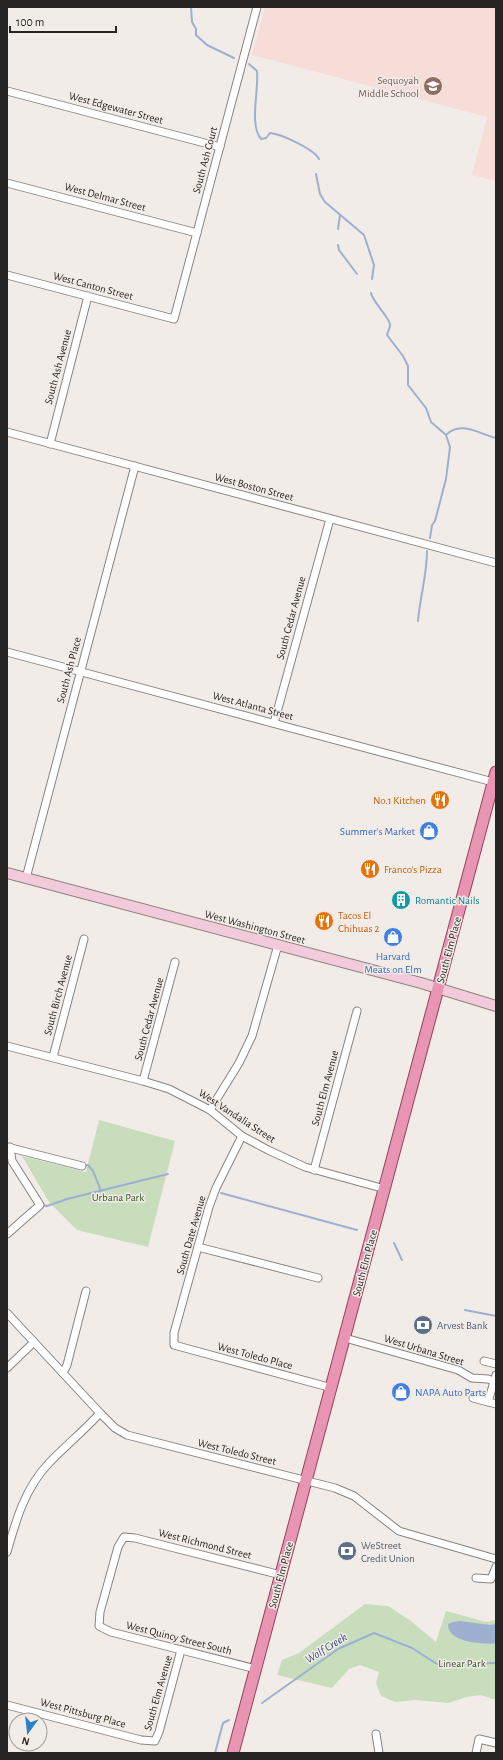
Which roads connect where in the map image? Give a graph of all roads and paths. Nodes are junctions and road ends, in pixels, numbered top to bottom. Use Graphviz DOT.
graph roads {
  1 [pos="257,7"];
  2 [pos="7,91"];
  3 [pos="220,147"];
  4 [pos="7,183"];
  5 [pos="196,233"];
  6 [pos="7,275"];
  7 [pos="88,296"];
  8 [pos="174,319"];
  9 [pos="7,432"];
  10 [pos="50,444"];
  11 [pos="135,466"];
  12 [pos="330,519"];
  13 [pos="496,563"];
  14 [pos="7,652"];
  15 [pos="80,672"];
  16 [pos="274,723"];
  17 [pos="495,777"];
  18 [pos="7,873"];
  19 [pos="26,878"];
  20 [pos="84,939"];
  21 [pos="278,945"];
  22 [pos="175,962"];
  23 [pos="439,989"];
  24 [pos="496,1006"];
  25 [pos="357,1011"];
  26 [pos="7,1046"];
  27 [pos="53,1057"];
  28 [pos="144,1081"];
  29 [pos="210,1110"];
  30 [pos="242,1136"];
  31 [pos="8,1147"];
  32 [pos="82,1166"];
  33 [pos="314,1170"];
  34 [pos="385,1189"];
  35 [pos="7,1234"];
  36 [pos="198,1247"];
  37 [pos="318,1278"];
  38 [pos="86,1291"];
  39 [pos="7,1313"];
  40 [pos="345,1338"];
  41 [pos="34,1342"];
  42 [pos="174,1345"];
  43 [pos="484,1361"];
  44 [pos="496,1364"];
  45 [pos="7,1368"];
  46 [pos="63,1372"];
  47 [pos="496,1379"];
  48 [pos="332,1388"];
  49 [pos="473,1398"];
  50 [pos="488,1402"];
  51 [pos="496,1404"];
  52 [pos="100,1413"];
  53 [pos="306,1481"];
  54 [pos="7,1552"];
  55 [pos="496,1559"];
  56 [pos="496,1567"];
  57 [pos="281,1575"];
  58 [pos="476,1578"];
  59 [pos="99,1626"];
  60 [pos="181,1650"];
  61 [pos="256,1669"];
  62 [pos="7,1705"];
  63 [pos="376,1734"];
  64 [pos="155,1741"];
  65 [pos="496,1743"];
  66 [pos="233,1753"];
  67 [pos="379,1753"];
  68 [pos="476,1753"];
  1 -- 3 [label="street, South Ash Court"];
  2 -- 3 [label="street, West Edgewater Street"];
  3 -- 5 [label="street, South Ash Court"];
  4 -- 5 [label="street, West Delmar Street"];
  5 -- 8 [label="street, South Ash Court"];
  6 -- 7 [label="street, West Canton Street"];
  7 -- 8 [label="street, West Canton Street"];
  7 -- 10 [label="street, South Ash Avenue"];
  9 -- 10 [label="street, West Boston Street"];
  10 -- 11 [label="street, West Boston Street"];
  11 -- 12 [label="street, West Boston Street"];
  11 -- 15 [label="street, South Ash Place"];
  12 -- 13 [label="street, West Boston Street"];
  12 -- 16 [label="street, South Cedar Avenue"];
  14 -- 15 [label="street, West Atlanta Street"];
  15 -- 16 [label="street, West Atlanta Street"];
  15 -- 19 [label="street, South Ash Place"];
  16 -- 17 [label="street, West Atlanta Street"];
  17 -- 23 [label="main road, South Elm Place"];
  18 -- 19 [label="main road, West Washington Street"];
  19 -- 21 [label="main road, West Washington Street"];
  20 -- 27 [label="street, South Birch Avenue"];
  21 -- 23 [label="main road, West Washington Street"];
  21 -- 29 [label="street"];
  22 -- 28 [label="street, South Cedar Avenue"];
  23 -- 24 [label="main road, West Washington Street"];
  23 -- 34 [label="main road, South Elm Place"];
  25 -- 33 [label="street, South Elm Avenue"];
  26 -- 27 [label="street, West Vandalia Street"];
  27 -- 28 [label="street, West Vandalia Street"];
  28 -- 29 [label="street, West Vandalia Street"];
  29 -- 30 [label="street, West Vandalia Street"];
  30 -- 33 [label="street, West Vandalia Street"];
  30 -- 36 [label="street, South Date Avenue"];
  31 -- 32 [label="street"];
  31 -- 35 [label="street"];
  33 -- 34 [label="street, West Vandalia Street"];
  34 -- 40 [label="main road, South Elm Place"];
  36 -- 37 [label="street"];
  36 -- 42 [label="street, South Date Avenue"];
  38 -- 46 [label="street"];
  39 -- 41 [label="street, West Toledo Street"];
  40 -- 47 [label="street, West Urbana Street"];
  40 -- 48 [label="main road, South Elm Place"];
  41 -- 45 [label="street"];
  41 -- 46 [label="street, West Toledo Street"];
  42 -- 48 [label="street, West Toledo Place"];
  43 -- 44 [label="street"];
  46 -- 52 [label="street, West Toledo Street"];
  47 -- 50 [label="street"];
  48 -- 53 [label="main road, South Elm Place"];
  49 -- 50 [label="street"];
  50 -- 51 [label="street"];
  52 -- 53 [label="street, West Toledo Street"];
  52 -- 54 [label="street"];
  53 -- 55 [label="street, West Toledo Street"];
  53 -- 57 [label="main road, South Elm Place"];
  56 -- 58 [label="street"];
  57 -- 59 [label="street, West Richmond Street"];
  57 -- 61 [label="main road, South Elm Place"];
  59 -- 60 [label="street, West Quincy Street South"];
  60 -- 61 [label="street, West Quincy Street South"];
  60 -- 64 [label="street, South Elm Avenue"];
  61 -- 66 [label="main road, South Elm Place"];
  62 -- 64 [label="street, West Pittsburg Place"];
  63 -- 67 [label="street"];
  65 -- 68 [label="street"];
}
